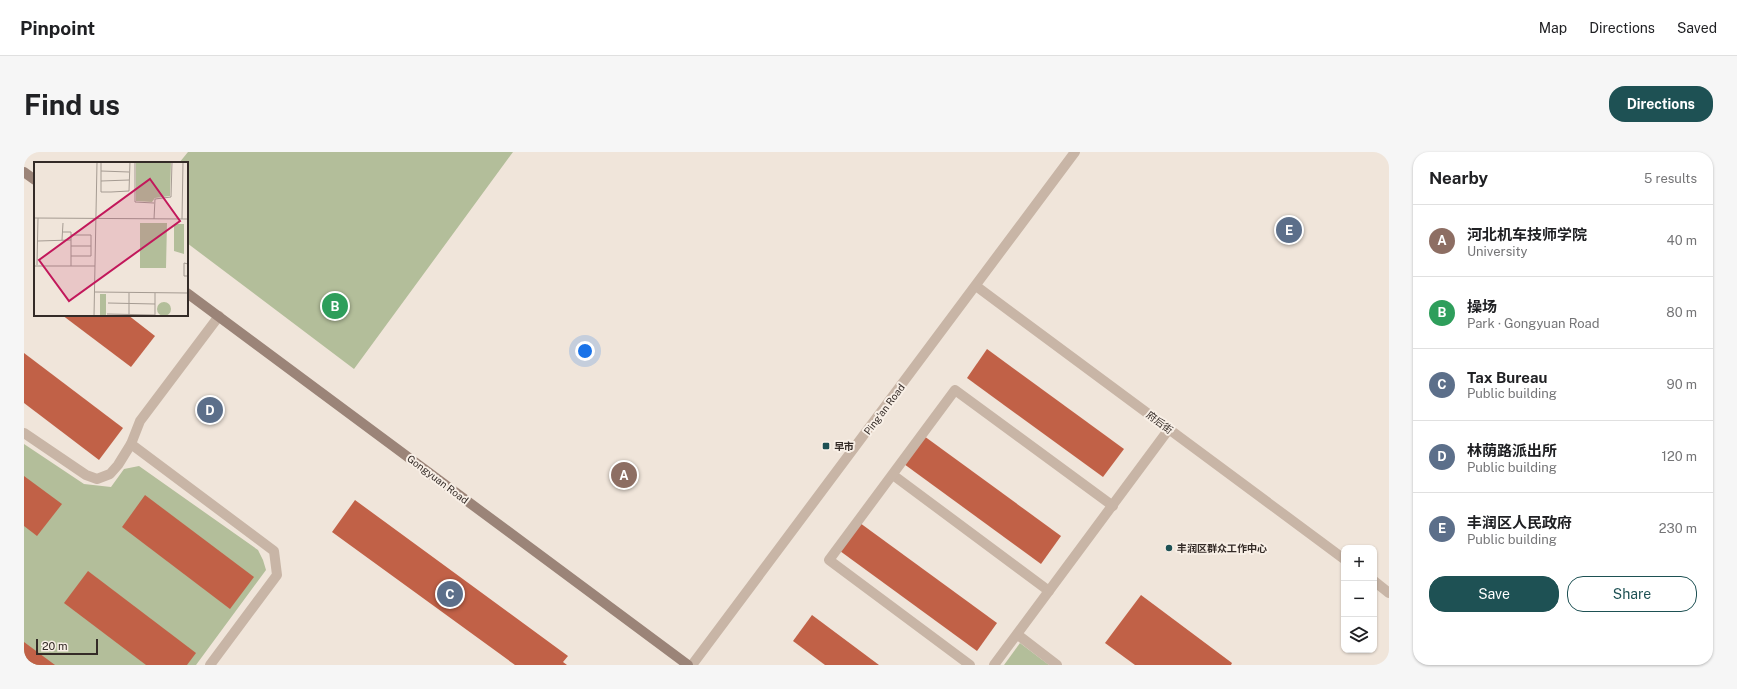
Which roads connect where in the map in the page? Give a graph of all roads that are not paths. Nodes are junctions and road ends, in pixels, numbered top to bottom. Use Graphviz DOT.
graph roads {
  1 [pos="1075,152"];
  2 [pos="24,172"];
  3 [pos="34,179"];
  4 [pos="976,286"];
  5 [pos="188,294"];
  6 [pos="219,316"];
  7 [pos="1169,429"];
  8 [pos="24,433"];
  9 [pos="131,444"];
  10 [pos="893,475"];
  11 [pos="1113,506"];
  12 [pos="1341,557"];
  13 [pos="1377,583"];
  14 [pos="1050,591"];
  15 [pos="1389,593"];
  16 [pos="1018,635"];
  17 [pos="210,665"];
  18 [pos="688,665"];
  19 [pos="692,665"];
  20 [pos="970,665"];
  21 [pos="994,665"];
  22 [pos="1057,665"];
  1 -- 4 [label="street, Ping'an Road"];
  2 -- 3 [label="main road"];
  4 -- 7 [label="street, 府后街"];
  4 -- 19 [label="street, Ping'an Road"];
  5 -- 6 [label="main road, Gongyuan Road"];
  6 -- 9 [label="street"];
  6 -- 18 [label="main road, Gongyuan Road"];
  7 -- 11 [label="street"];
  7 -- 12 [label="street, 府后街"];
  8 -- 9 [label="street"];
  9 -- 17 [label="street"];
  10 -- 11 [label="street"];
  10 -- 14 [label="street"];
  10 -- 20 [label="street"];
  11 -- 14 [label="street"];
  13 -- 15 [label="street"];
  14 -- 16 [label="street"];
  16 -- 21 [label="street"];
  16 -- 22 [label="street"];
}
